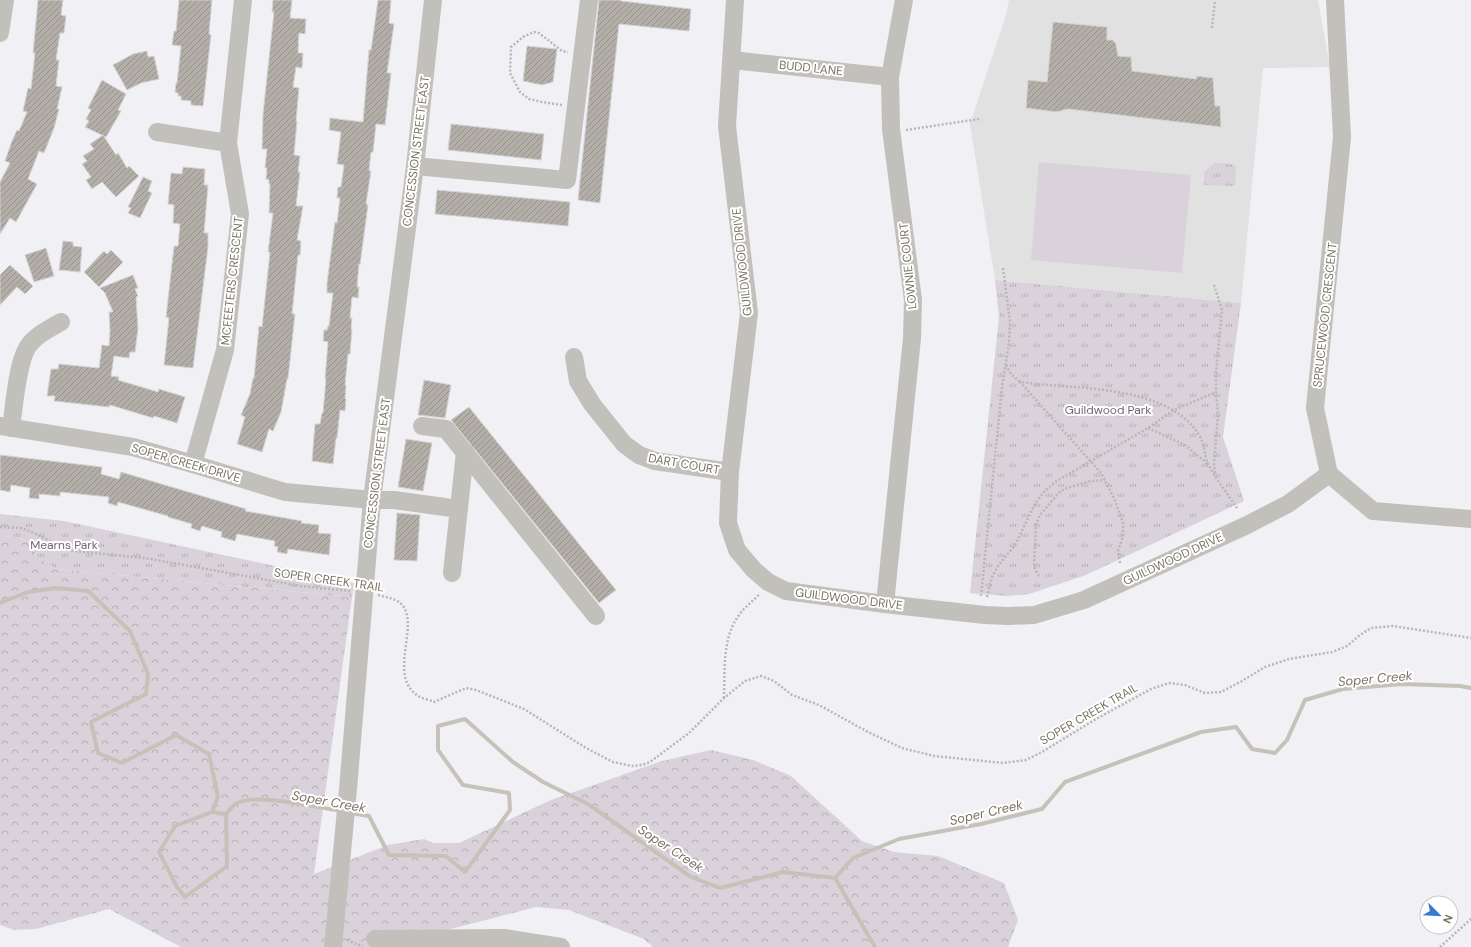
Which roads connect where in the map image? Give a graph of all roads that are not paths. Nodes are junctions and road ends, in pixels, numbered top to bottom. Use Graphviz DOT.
graph roads {
  1 [pos="5,0"];
  2 [pos="243,0"];
  3 [pos="433,0"];
  4 [pos="589,0"];
  5 [pos="734,0"];
  6 [pos="904,0"];
  7 [pos="1335,0"];
  8 [pos="0,33"];
  9 [pos="732,60"];
  10 [pos="890,77"];
  11 [pos="158,132"];
  12 [pos="228,143"];
  13 [pos="415,166"];
  14 [pos="61,322"];
  15 [pos="574,357"];
  16 [pos="422,426"];
  17 [pos="5,427"];
  18 [pos="465,452"];
  19 [pos="193,464"];
  20 [pos="730,472"];
  21 [pos="1329,474"];
  22 [pos="372,500"];
  23 [pos="459,509"];
  24 [pos="1471,519"];
  25 [pos="452,573"];
  26 [pos="885,604"];
  27 [pos="596,616"];
  28 [pos="334,938"];
  29 [pos="375,939"];
  30 [pos="561,947"];
  1 -- 8 [label="street"];
  2 -- 12 [label="street, MCFEETERS CRESCENT"];
  3 -- 13 [label="street, CONCESSION STREET EAST"];
  4 -- 13 [label="street"];
  5 -- 9 [label="street, GUILDWOOD DRIVE"];
  6 -- 10 [label="street, LOWNIE COURT"];
  7 -- 21 [label="street, SPRUCEWOOD CRESCENT"];
  9 -- 10 [label="street, BUDD LANE"];
  9 -- 20 [label="street, GUILDWOOD DRIVE"];
  10 -- 26 [label="street, LOWNIE COURT"];
  11 -- 12 [label="street"];
  12 -- 19 [label="street, MCFEETERS CRESCENT"];
  13 -- 22 [label="street, CONCESSION STREET EAST"];
  14 -- 17 [label="street"];
  15 -- 20 [label="street, DART COURT"];
  16 -- 18 [label="street"];
  17 -- 19 [label="street, SOPER CREEK DRIVE"];
  18 -- 23 [label="street"];
  18 -- 27 [label="street"];
  19 -- 22 [label="street, SOPER CREEK DRIVE"];
  20 -- 26 [label="street, GUILDWOOD DRIVE"];
  21 -- 24 [label="street"];
  21 -- 26 [label="street, GUILDWOOD DRIVE"];
  22 -- 23 [label="street, SOPER CREEK DRIVE"];
  22 -- 28 [label="street, CONCESSION STREET EAST"];
  23 -- 25 [label="street"];
  29 -- 30 [label="street"];
}
